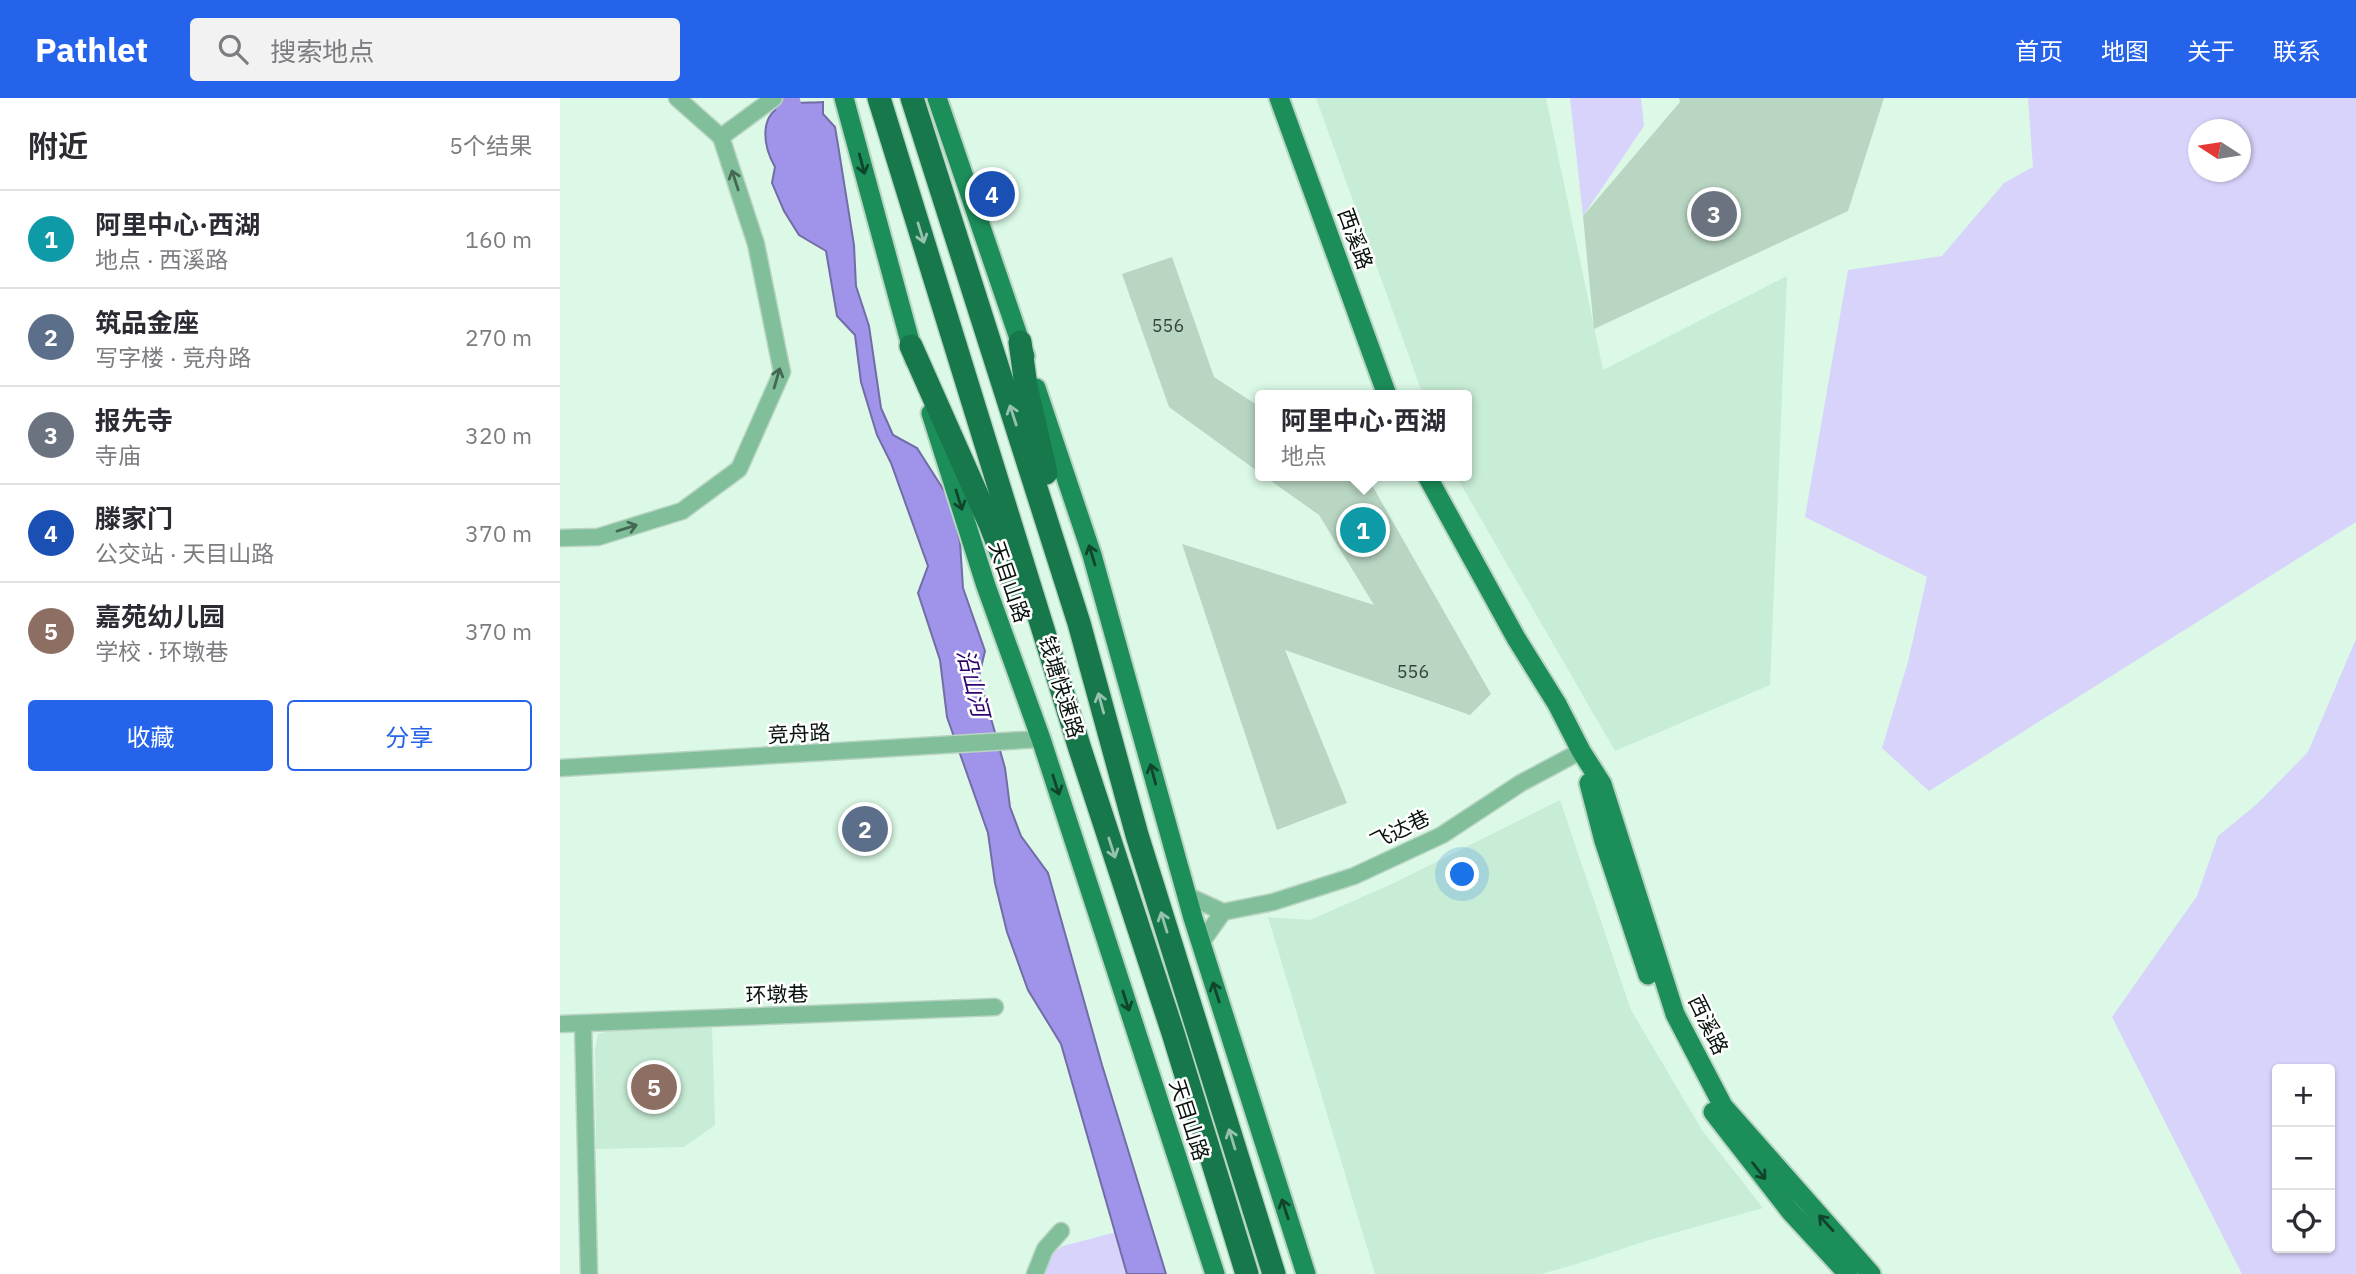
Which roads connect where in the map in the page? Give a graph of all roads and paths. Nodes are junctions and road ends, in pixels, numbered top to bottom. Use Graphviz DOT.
graph roads {
  1 [pos="677,98"];
  2 [pos="774,98"];
  3 [pos="844,98"];
  4 [pos="879,98"];
  5 [pos="912,98"];
  6 [pos="937,98"];
  7 [pos="1279,98"];
  8 [pos="721,137"];
  9 [pos="1020,342"];
  10 [pos="911,346"];
  11 [pos="1385,390"];
  12 [pos="1430,481"];
  13 [pos="560,538"];
  14 [pos="1079,623"];
  15 [pos="1041,739"];
  16 [pos="1080,749"];
  17 [pos="1581,751"];
  18 [pos="560,768"];
  19 [pos="1186,895"];
  20 [pos="1223,912"];
  21 [pos="1200,943"];
  22 [pos="995,1007"];
  23 [pos="560,1024"];
  24 [pos="583,1024"];
  25 [pos="1061,1231"];
  26 [pos="589,1274"];
  27 [pos="1035,1274"];
  28 [pos="1215,1274"];
  29 [pos="1247,1274"];
  30 [pos="1274,1274"];
  31 [pos="1306,1274"];
  32 [pos="1848,1274"];
  33 [pos="1871,1274"];
  1 -- 8 [label="street"];
  2 -- 8 [label="street"];
  3 -- 10 [label="main road, 天目山路, one-way"];
  4 -- 16 [label="highway, 钱塘快速路, one-way"];
  14 -- 5 [label="highway, 钱塘快速路, one-way"];
  6 -- 9 [label="main road"];
  7 -- 11 [label="main road, 西溪路"];
  13 -- 8 [label="street, one-way"];
  9 -- 14 [label="highway"];
  19 -- 9 [label="main road, one-way"];
  10 -- 15 [label="main road, 天目山路, one-way"];
  10 -- 16 [label="highway"];
  12 -- 17 [label="main road, 西溪路"];
  30 -- 14 [label="highway, 钱塘快速路, one-way"];
  15 -- 18 [label="street, 竞舟路"];
  15 -- 28 [label="main road, 天目山路, one-way"];
  16 -- 29 [label="highway, 钱塘快速路, one-way"];
  17 -- 20 [label="street, 飞达巷"];
  17 -- 32 [label="main road, 西溪路, one-way"];
  33 -- 17 [label="main road, 西溪路, one-way"];
  19 -- 20 [label="street"];
  19 -- 21 [label="main road"];
  20 -- 21 [label="street"];
  31 -- 21 [label="main road, one-way"];
  22 -- 24 [label="street, 环墩巷"];
  23 -- 24 [label="street, 环墩巷"];
  24 -- 26 [label="street"];
  25 -- 27 [label="street"];
}
